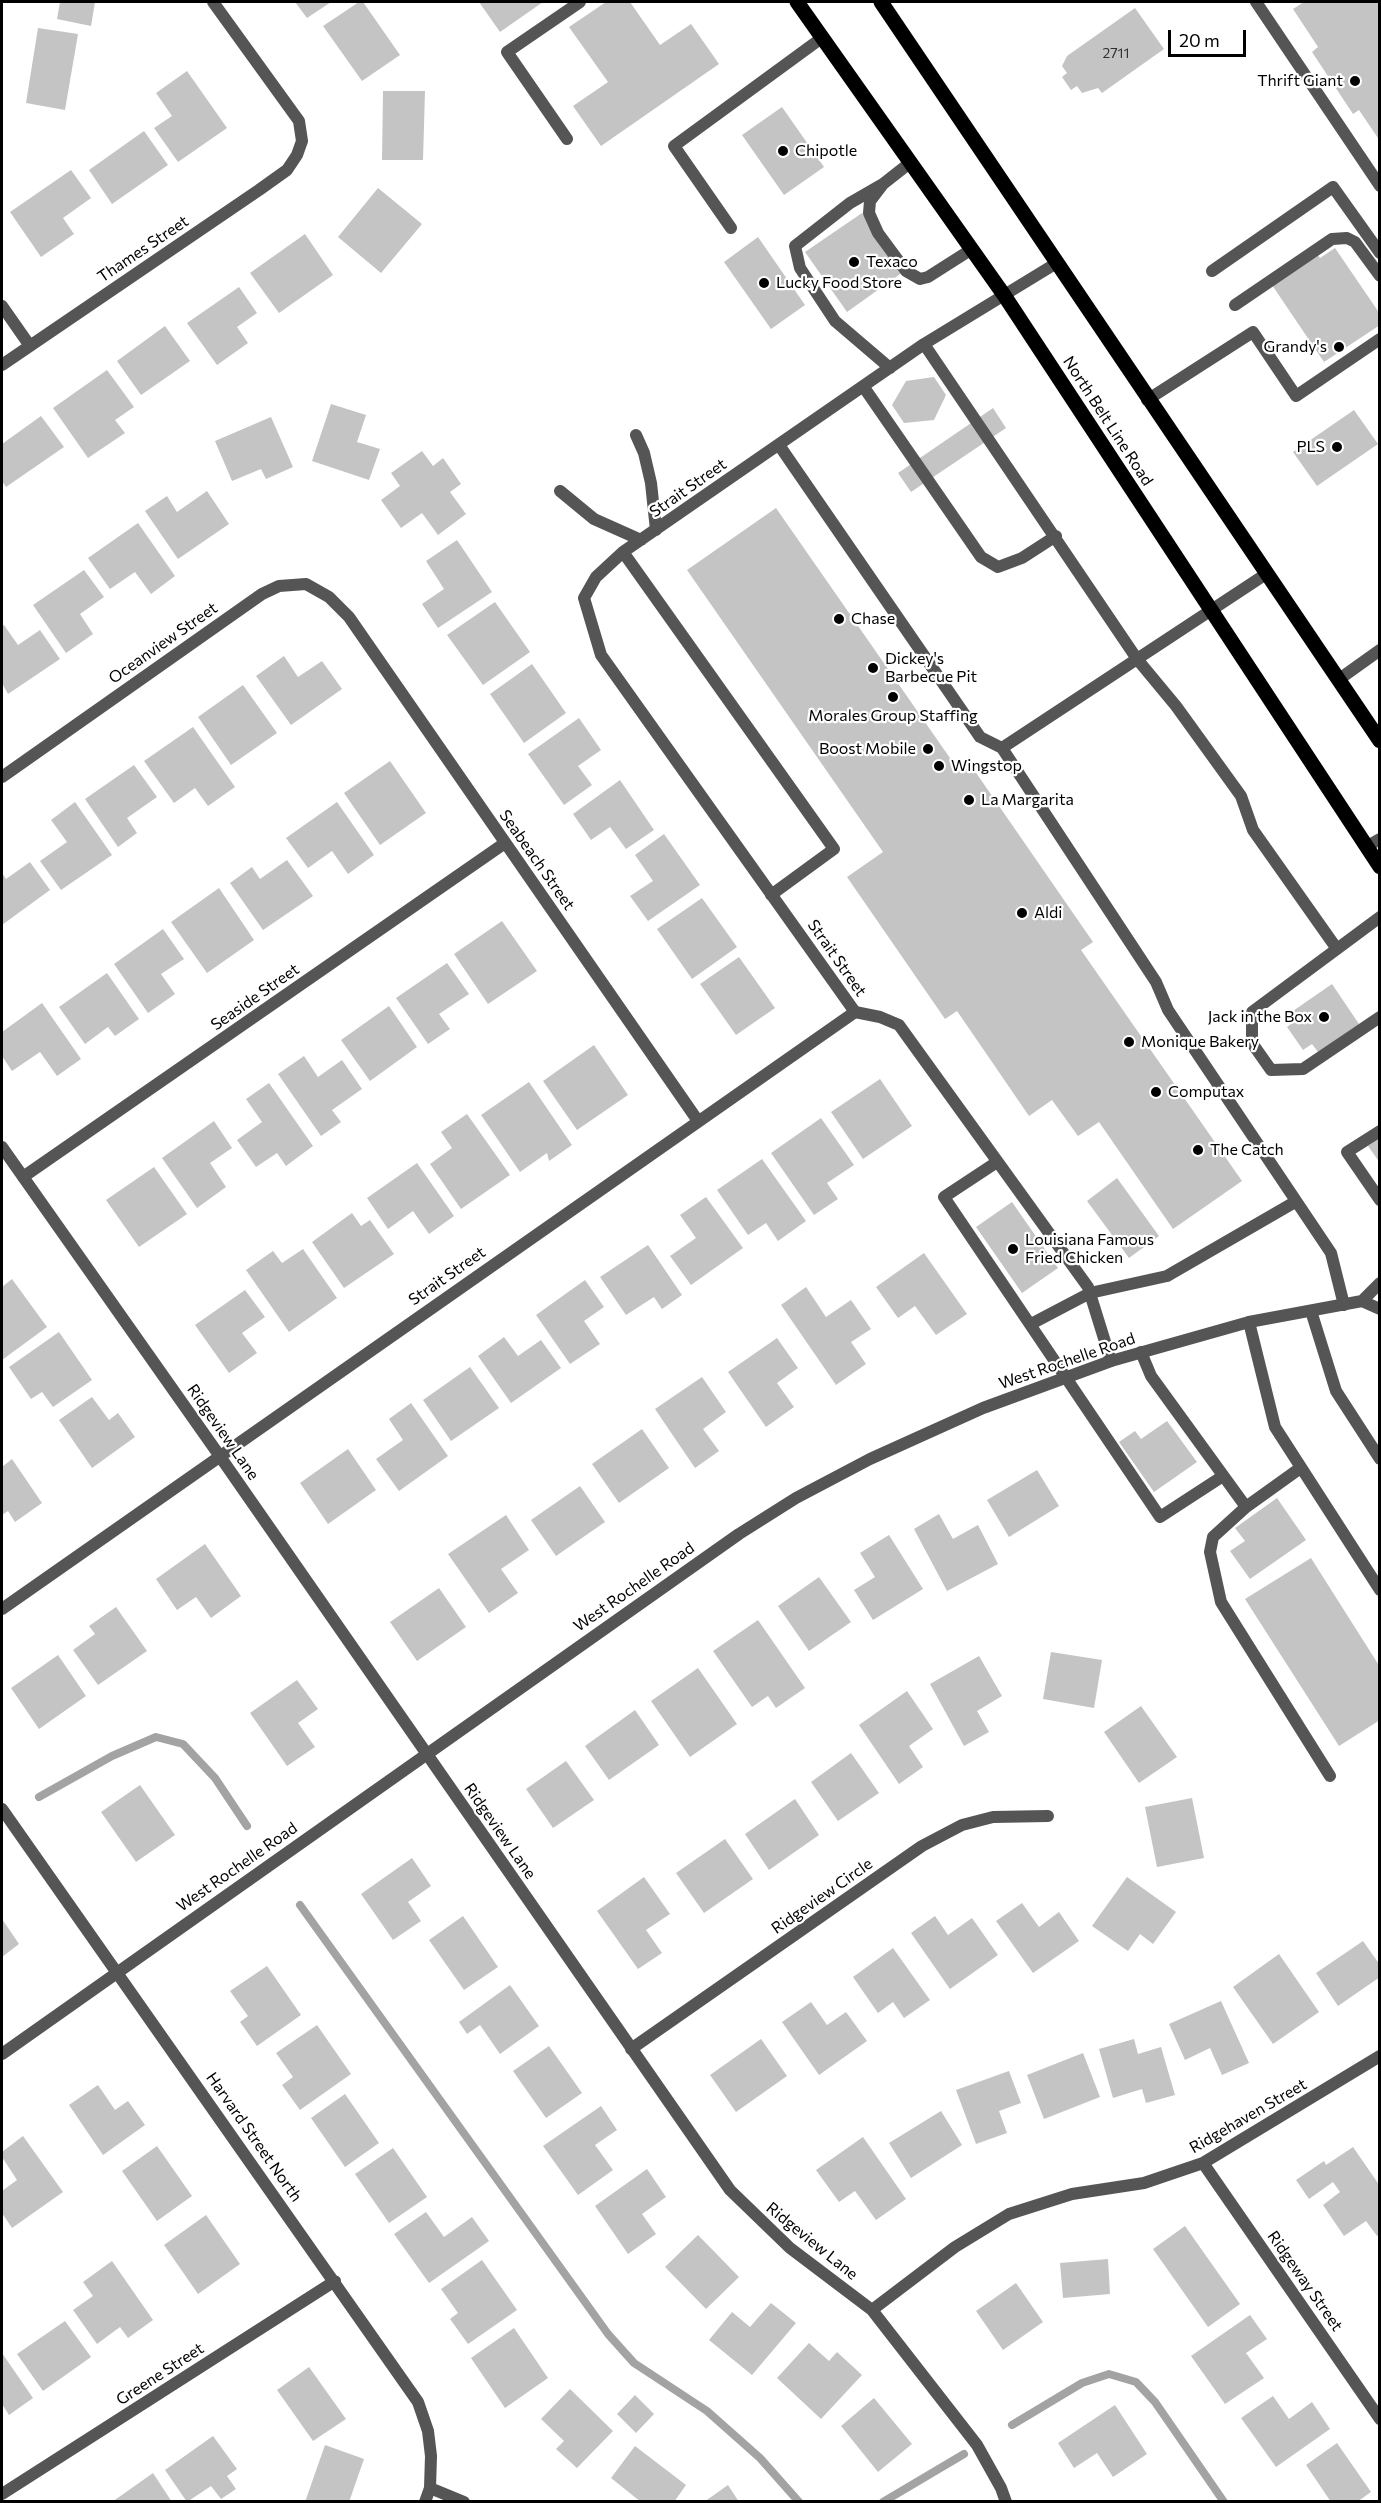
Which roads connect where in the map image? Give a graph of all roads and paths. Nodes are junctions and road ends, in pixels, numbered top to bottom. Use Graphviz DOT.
graph roads {
  1 [pos="213,2"];
  2 [pos="580,2"];
  3 [pos="797,2"];
  4 [pos="881,2"];
  5 [pos="1256,2"];
  6 [pos="823,37"];
  7 [pos="567,139"];
  8 [pos="910,162"];
  9 [pos="883,184"];
  10 [pos="1380,186"];
  11 [pos="731,228"];
  12 [pos="972,249"];
  13 [pos="1380,253"];
  14 [pos="1055,264"];
  15 [pos="1212,271"];
  16 [pos="1380,276"];
  17 [pos="1004,295"];
  18 [pos="1235,305"];
  19 [pos="2,306"];
  20 [pos="1380,339"];
  21 [pos="924,344"];
  22 [pos="30,346"];
  23 [pos="2,365"];
  24 [pos="890,368"];
  25 [pos="863,386"];
  26 [pos="1147,400"];
  27 [pos="636,435"];
  28 [pos="779,445"];
  29 [pos="560,490"];
  30 [pos="656,530"];
  31 [pos="1056,536"];
  32 [pos="641,540"];
  33 [pos="623,552"];
  34 [pos="1266,574"];
  35 [pos="1209,611"];
  36 [pos="349,617"];
  37 [pos="1380,650"];
  38 [pos="1137,659"];
  39 [pos="1338,681"];
  40 [pos="1380,741"];
  41 [pos="1002,748"];
  42 [pos="2,777"];
  43 [pos="505,843"];
  44 [pos="1373,843"];
  45 [pos="1380,867"];
  46 [pos="771,895"];
  47 [pos="1380,917"];
  48 [pos="1337,949"];
  49 [pos="855,1012"];
  50 [pos="1380,1017"];
  51 [pos="698,1121"];
  52 [pos="1380,1131"];
  53 [pos="2,1147"];
  54 [pos="997,1162"];
  55 [pos="23,1178"];
  56 [pos="1380,1200"];
  57 [pos="1295,1202"];
  58 [pos="1380,1283"];
  59 [pos="1090,1293"];
  60 [pos="1362,1301"];
  61 [pos="1344,1305"];
  62 [pos="1380,1309"];
  63 [pos="1311,1311"];
  64 [pos="1249,1322"];
  65 [pos="1031,1324"];
  66 [pos="1141,1352"];
  67 [pos="1111,1361"];
  68 [pos="1068,1377"];
  69 [pos="219,1455"];
  70 [pos="1380,1459"];
  71 [pos="1299,1469"];
  72 [pos="1222,1476"];
  73 [pos="1246,1508"];
  74 [pos="1380,1590"];
  75 [pos="2,1608"];
  76 [pos="425,1753"];
  77 [pos="1330,1776"];
  78 [pos="2,1809"];
  79 [pos="1048,1815"];
  80 [pos="117,1972"];
  81 [pos="631,2049"];
  82 [pos="2,2054"];
  83 [pos="1380,2056"];
  84 [pos="1203,2163"];
  85 [pos="335,2282"];
  86 [pos="872,2310"];
  87 [pos="1380,2419"];
  88 [pos="430,2488"];
  89 [pos="2,2494"];
  90 [pos="425,2502"];
  91 [pos="464,2502"];
  92 [pos="1006,2502"];
  1 -- 22 [label="street, Thames Street"];
  2 -- 7 [label="street"];
  3 -- 6 [label="main road, North Belt Line Road"];
  4 -- 14 [label="main road"];
  5 -- 10 [label="street"];
  6 -- 8 [label="main road, North Belt Line Road"];
  6 -- 11 [label="street"];
  8 -- 9 [label="street"];
  8 -- 12 [label="main road, North Belt Line Road"];
  9 -- 12 [label="street"];
  9 -- 24 [label="street"];
  12 -- 17 [label="main road, North Belt Line Road"];
  13 -- 15 [label="street"];
  14 -- 17 [label="street, Strait Street"];
  14 -- 26 [label="main road"];
  16 -- 18 [label="street"];
  17 -- 21 [label="street, Strait Street"];
  17 -- 35 [label="main road, North Belt Line Road"];
  19 -- 22 [label="street"];
  20 -- 26 [label="street"];
  21 -- 24 [label="street, Strait Street"];
  21 -- 31 [label="street"];
  22 -- 23 [label="street, Thames Street"];
  24 -- 25 [label="street, Strait Street"];
  25 -- 28 [label="street, Strait Street"];
  25 -- 31 [label="street"];
  26 -- 34 [label="main road"];
  27 -- 30 [label="street"];
  28 -- 30 [label="street, Strait Street"];
  28 -- 41 [label="street"];
  29 -- 32 [label="street"];
  30 -- 32 [label="street, Strait Street"];
  31 -- 38 [label="street"];
  32 -- 33 [label="street, Strait Street"];
  33 -- 46 [label="street, Strait Street"];
  33 -- 46 [label="street"];
  34 -- 35 [label="street"];
  34 -- 39 [label="main road"];
  35 -- 38 [label="street"];
  35 -- 44 [label="main road, North Belt Line Road"];
  36 -- 42 [label="street, Oceanview Street"];
  36 -- 43 [label="street, Seabeach Street"];
  37 -- 39 [label="street"];
  38 -- 41 [label="street"];
  38 -- 48 [label="street"];
  39 -- 40 [label="main road"];
  41 -- 57 [label="street"];
  43 -- 51 [label="street, Seabeach Street"];
  43 -- 55 [label="street, Seaside Street"];
  44 -- 45 [label="main road, North Belt Line Road"];
  46 -- 49 [label="street, Strait Street"];
  47 -- 48 [label="street"];
  48 -- 50 [label="street"];
  49 -- 51 [label="street, Strait Street"];
  49 -- 54 [label="street"];
  51 -- 69 [label="street, Strait Street"];
  52 -- 56 [label="street"];
  53 -- 55 [label="street, Ridgeview Lane"];
  54 -- 59 [label="street"];
  54 -- 65 [label="street"];
  55 -- 69 [label="street, Ridgeview Lane"];
  57 -- 59 [label="street"];
  57 -- 61 [label="street"];
  58 -- 60 [label="street"];
  59 -- 65 [label="street"];
  59 -- 67 [label="street"];
  60 -- 61 [label="street, West Rochelle Road"];
  60 -- 62 [label="street"];
  61 -- 63 [label="street, West Rochelle Road"];
  63 -- 64 [label="street, West Rochelle Road"];
  63 -- 70 [label="street"];
  64 -- 66 [label="street, West Rochelle Road"];
  64 -- 71 [label="street"];
  65 -- 68 [label="street"];
  66 -- 67 [label="street, West Rochelle Road"];
  66 -- 72 [label="street"];
  67 -- 68 [label="street, West Rochelle Road"];
  68 -- 72 [label="street"];
  68 -- 76 [label="street, West Rochelle Road"];
  69 -- 75 [label="street, Strait Street"];
  69 -- 76 [label="street, Ridgeview Lane"];
  71 -- 73 [label="street"];
  71 -- 74 [label="street"];
  72 -- 73 [label="street"];
  73 -- 77 [label="street"];
  76 -- 80 [label="street, West Rochelle Road"];
  76 -- 81 [label="street, Ridgeview Lane"];
  78 -- 80 [label="street, Harvard Street North"];
  79 -- 81 [label="street, Ridgeview Circle"];
  80 -- 82 [label="street, West Rochelle Road"];
  80 -- 85 [label="street, Harvard Street North"];
  81 -- 86 [label="street, Ridgeview Lane"];
  83 -- 84 [label="street, Ridgehaven Street"];
  84 -- 86 [label="street, Ridgehaven Street"];
  84 -- 87 [label="street, Ridgeway Street"];
  85 -- 88 [label="street, Harvard Street North"];
  85 -- 89 [label="street, Greene Street"];
  86 -- 92 [label="street, Ridgeview Lane"];
  88 -- 90 [label="street, Harvard Street North"];
  88 -- 91 [label="street"];
}
